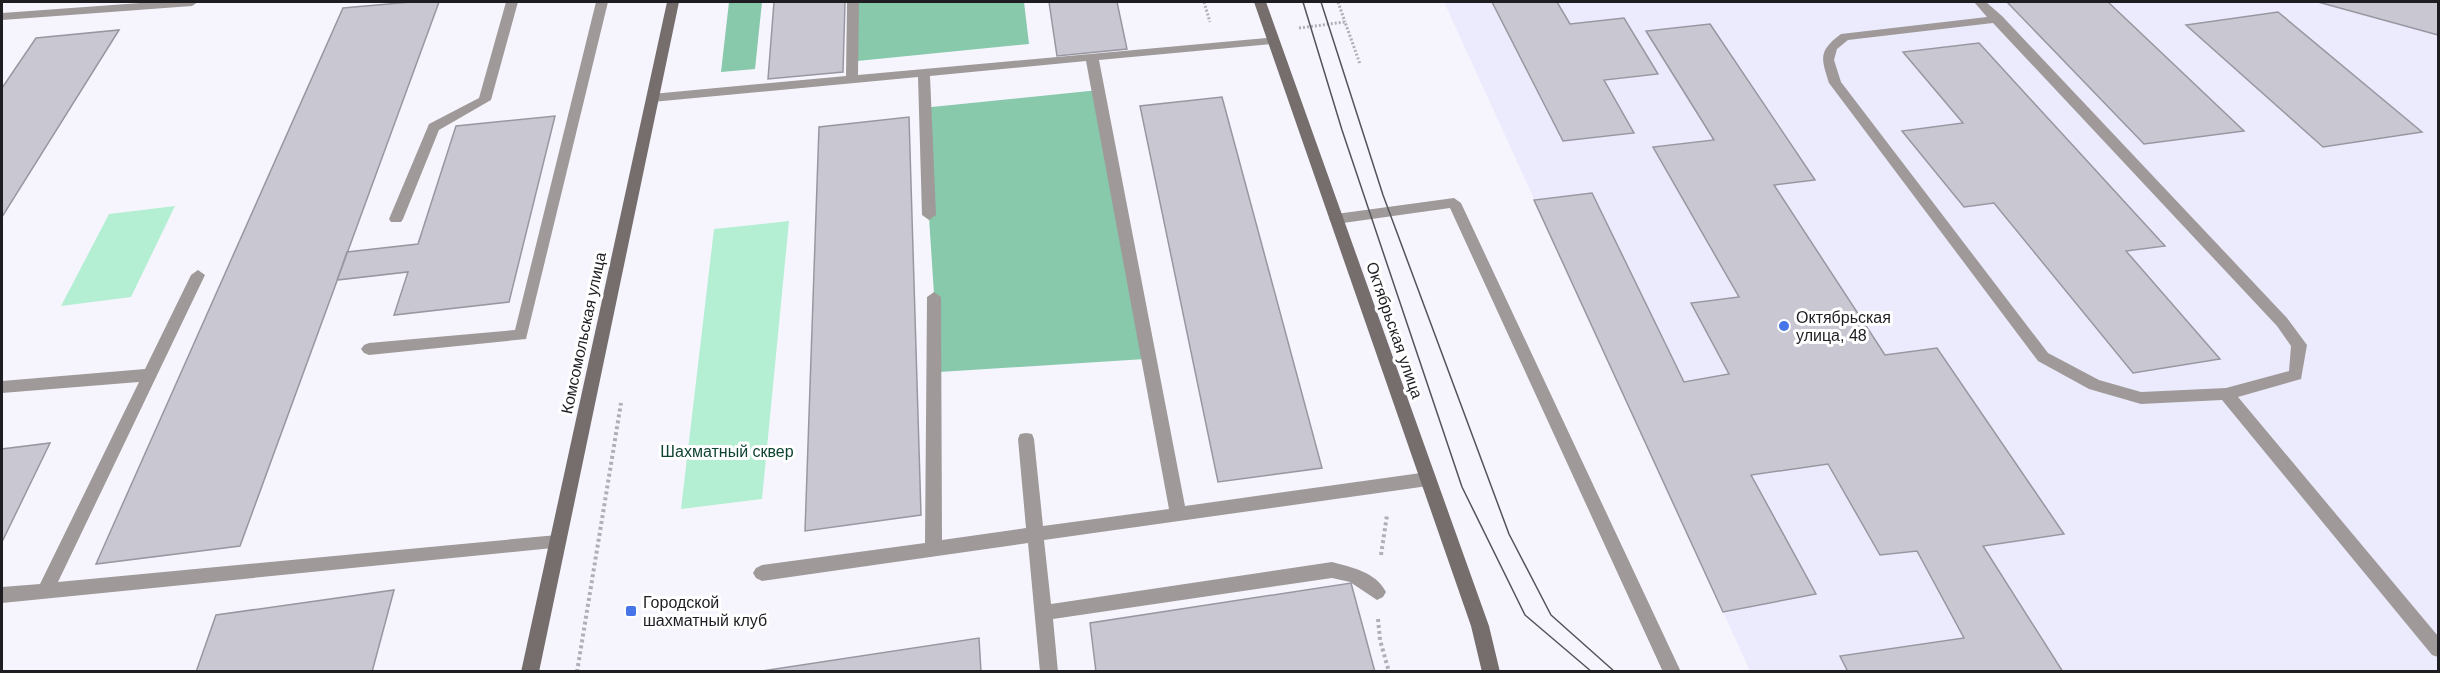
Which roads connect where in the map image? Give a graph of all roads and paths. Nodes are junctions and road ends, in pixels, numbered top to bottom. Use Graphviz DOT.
graph roads {
  1 [pos="192,2"];
  2 [pos="512,2"];
  3 [pos="602,2"];
  4 [pos="673,2"];
  5 [pos="853,2"];
  6 [pos="1260,2"];
  7 [pos="1338,2"];
  8 [pos="1980,2"];
  9 [pos="2,17"];
  10 [pos="1998,19"];
  11 [pos="1345,22"];
  12 [pos="1273,40"];
  13 [pos="1092,58"];
  14 [pos="924,74"];
  15 [pos="852,81"];
  16 [pos="652,98"];
  17 [pos="929,214"];
  18 [pos="396,219"];
  19 [pos="1336,219"];
  20 [pos="198,275"];
  21 [pos="934,297"];
  22 [pos="369,349"];
  23 [pos="149,375"];
  24 [pos="2,387"];
  25 [pos="2226,394"];
  26 [pos="622,399"];
  27 [pos="1026,439"];
  28 [pos="1428,478"];
  29 [pos="1390,484"];
  30 [pos="1178,514"];
  31 [pos="1035,535"];
  32 [pos="557,542"];
  33 [pos="933,550"];
  34 [pos="762,573"];
  35 [pos="45,591"];
  36 [pos="1377,592"];
  37 [pos="2,595"];
  38 [pos="1043,613"];
  39 [pos="2439,649"];
  40 [pos="530,672"];
  41 [pos="577,672"];
  42 [pos="1049,672"];
  43 [pos="1389,672"];
  44 [pos="1491,672"];
  45 [pos="1672,672"];
  1 -- 9 [label="lane"];
  2 -- 18 [label="lane"];
  3 -- 22 [label="lane"];
  4 -- 16 [label="street, Комсомольская улица"];
  5 -- 15 [label="lane"];
  6 -- 12 [label="street, Октябрьская улица"];
  7 -- 11 [label="path"];
  8 -- 10 [label="lane"];
  10 -- 25 [label="lane"];
  10 -- 25 [label="lane"];
  12 -- 13 [label="lane"];
  12 -- 19 [label="street, Октябрьская улица"];
  13 -- 14 [label="lane"];
  13 -- 30 [label="lane"];
  14 -- 15 [label="lane"];
  14 -- 17 [label="lane"];
  15 -- 16 [label="lane"];
  16 -- 32 [label="street, Комсомольская улица"];
  19 -- 28 [label="street, Октябрьская улица"];
  19 -- 45 [label="lane"];
  20 -- 23 [label="lane"];
  21 -- 33 [label="lane"];
  23 -- 24 [label="lane"];
  23 -- 35 [label="lane"];
  25 -- 39 [label="lane"];
  26 -- 41 [label="path"];
  27 -- 31 [label="lane"];
  28 -- 29 [label="lane"];
  28 -- 44 [label="street, Октябрьская улица"];
  29 -- 30 [label="lane"];
  29 -- 36 [label="path"];
  30 -- 31 [label="lane"];
  31 -- 33 [label="lane"];
  31 -- 38 [label="lane"];
  32 -- 35 [label="lane"];
  32 -- 40 [label="street, Комсомольская улица"];
  33 -- 34 [label="lane"];
  35 -- 37 [label="lane"];
  36 -- 38 [label="lane"];
  36 -- 43 [label="path"];
  38 -- 42 [label="lane"];
}
